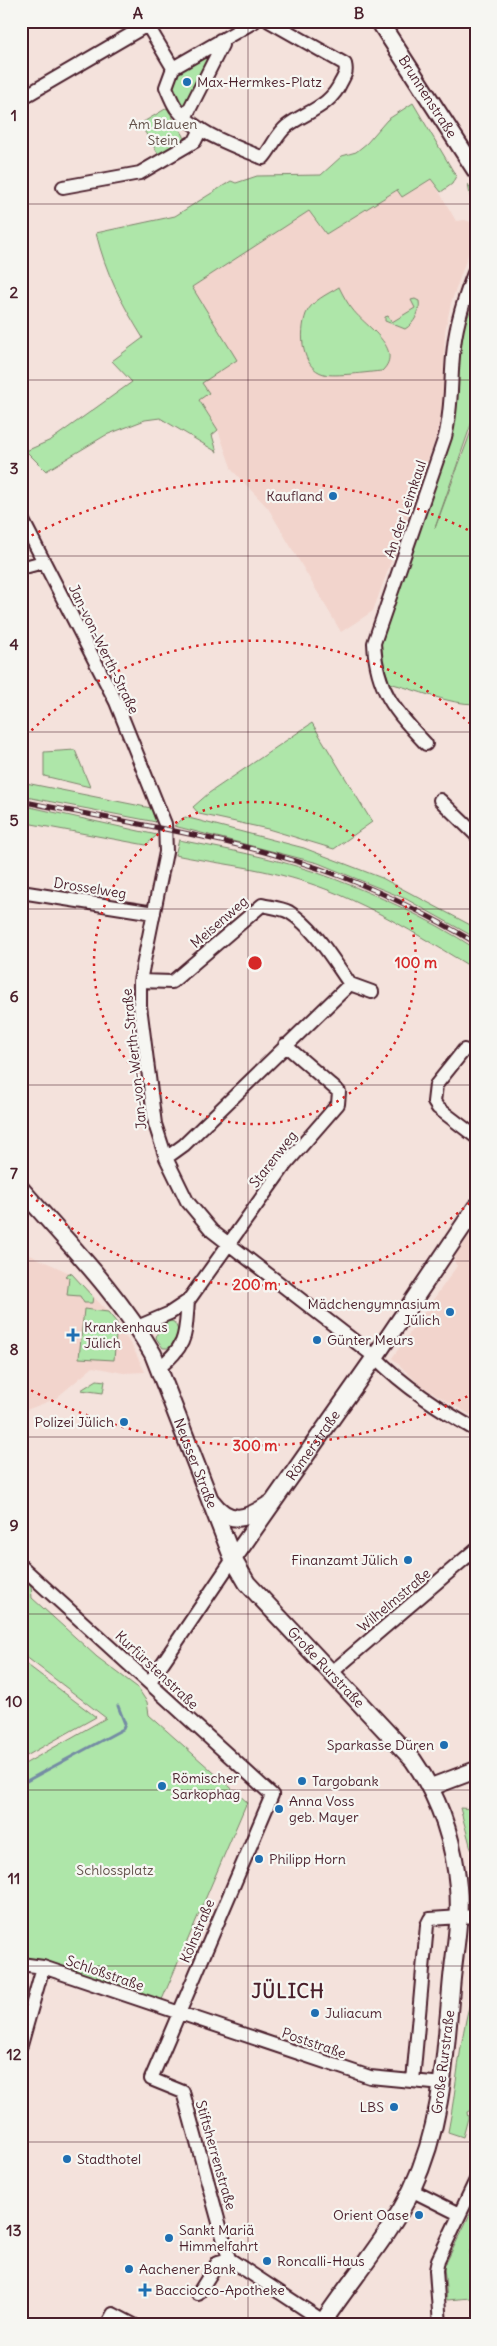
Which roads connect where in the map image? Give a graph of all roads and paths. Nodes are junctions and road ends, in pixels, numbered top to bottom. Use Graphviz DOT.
graph roads {
  1 [pos="254,21"];
  2 [pos="269,21"];
  3 [pos="379,21"];
  4 [pos="146,23"];
  5 [pos="220,40"];
  6 [pos="174,68"];
  7 [pos="27,95"];
  8 [pos="185,118"];
  9 [pos="201,129"];
  10 [pos="476,171"];
  11 [pos="63,188"];
  12 [pos="476,268"];
  13 [pos="21,517"];
  14 [pos="43,562"];
  15 [pos="21,568"];
  16 [pos="426,744"];
  17 [pos="440,800"];
  18 [pos="476,834"];
  19 [pos="21,892"];
  20 [pos="154,912"];
  21 [pos="140,981"];
  22 [pos="350,984"];
  23 [pos="372,992"];
  24 [pos="285,1045"];
  25 [pos="464,1050"];
  26 [pos="476,1136"];
  27 [pos="166,1158"];
  28 [pos="21,1189"];
  29 [pos="476,1207"];
  30 [pos="229,1245"];
  31 [pos="188,1301"];
  32 [pos="137,1327"];
  33 [pos="375,1356"];
  34 [pos="159,1368"];
  35 [pos="476,1430"];
  36 [pos="210,1499"];
  37 [pos="272,1502"];
  38 [pos="476,1549"];
  39 [pos="233,1559"];
  40 [pos="21,1566"];
  41 [pos="332,1673"];
  42 [pos="148,1683"];
  43 [pos="476,1770"];
  44 [pos="431,1787"];
  45 [pos="272,1796"];
  46 [pos="476,1916"];
  47 [pos="450,1917"];
  48 [pos="21,1964"];
  49 [pos="43,1967"];
  50 [pos="179,2014"];
  51 [pos="21,2045"];
  52 [pos="151,2079"];
  53 [pos="414,2081"];
  54 [pos="443,2084"];
  55 [pos="476,2180"];
  56 [pos="411,2190"];
  57 [pos="459,2214"];
  58 [pos="230,2259"];
  59 [pos="198,2294"];
  60 [pos="110,2319"];
  61 [pos="322,2323"];
  62 [pos="134,2325"];
  63 [pos="440,2325"];
  1 -- 5 [label="street"];
  2 -- 9 [label="street"];
  3 -- 10 [label="main road, Brunnenstraße"];
  4 -- 6 [label="street"];
  4 -- 7 [label="street"];
  5 -- 6 [label="street"];
  5 -- 8 [label="street"];
  6 -- 8 [label="street"];
  8 -- 9 [label="street"];
  9 -- 11 [label="street"];
  12 -- 16 [label="street, An der Leimkaul"];
  13 -- 14 [label="street, Jan-von-Werth-Straße"];
  14 -- 15 [label="street"];
  14 -- 20 [label="street, Jan-von-Werth-Straße"];
  17 -- 18 [label="street"];
  19 -- 20 [label="street, Drosselweg"];
  20 -- 21 [label="street, Jan-von-Werth-Straße"];
  21 -- 22 [label="street, Meisenweg"];
  21 -- 27 [label="street, Jan-von-Werth-Straße"];
  22 -- 23 [label="street"];
  22 -- 24 [label="street"];
  24 -- 27 [label="street"];
  24 -- 30 [label="street, Starenweg"];
  25 -- 26 [label="street"];
  27 -- 30 [label="street, Jan-von-Werth-Straße"];
  28 -- 32 [label="main road, Neusser Straße"];
  29 -- 33 [label="main road, Römerstraße"];
  30 -- 31 [label="street"];
  30 -- 33 [label="street, Jan-von-Werth-Straße"];
  31 -- 32 [label="street"];
  31 -- 34 [label="street"];
  32 -- 34 [label="main road, Neusser Straße"];
  33 -- 35 [label="street, Jan-von-Werth-Straße"];
  33 -- 37 [label="main road, Römerstraße"];
  34 -- 36 [label="main road, Neusser Straße"];
  36 -- 37 [label="main road"];
  36 -- 39 [label="main road, Neusser Straße"];
  37 -- 39 [label="main road, Römerstraße"];
  38 -- 41 [label="street, Wilhelmstraße"];
  39 -- 41 [label="main road, Große Rurstraße"];
  39 -- 42 [label="street, Römerstraße"];
  40 -- 42 [label="street, Kurfürstenstraße"];
  41 -- 44 [label="main road, Große Rurstraße"];
  42 -- 45 [label="street, Kurfürstenstraße"];
  43 -- 44 [label="main road"];
  44 -- 47 [label="main road, Große Rurstraße"];
  45 -- 50 [label="street, Kölnstraße"];
  46 -- 47 [label="street"];
  47 -- 53 [label="street, Große Rurstraße"];
  47 -- 54 [label="main road, Große Rurstraße"];
  48 -- 49 [label="street, Schloßstraße"];
  49 -- 50 [label="street, Schloßstraße"];
  49 -- 51 [label="street"];
  50 -- 52 [label="street, Kölnstraße"];
  50 -- 53 [label="street, Poststraße"];
  52 -- 58 [label="street, Stiftsherrenstraße"];
  53 -- 54 [label="street, Poststraße"];
  54 -- 56 [label="main road, Große Rurstraße"];
  55 -- 57 [label="street"];
  56 -- 57 [label="street"];
  56 -- 61 [label="main road, Große Rurstraße"];
  57 -- 63 [label="street"];
  58 -- 59 [label="street"];
  58 -- 61 [label="street"];
  60 -- 62 [label="street"];
}
